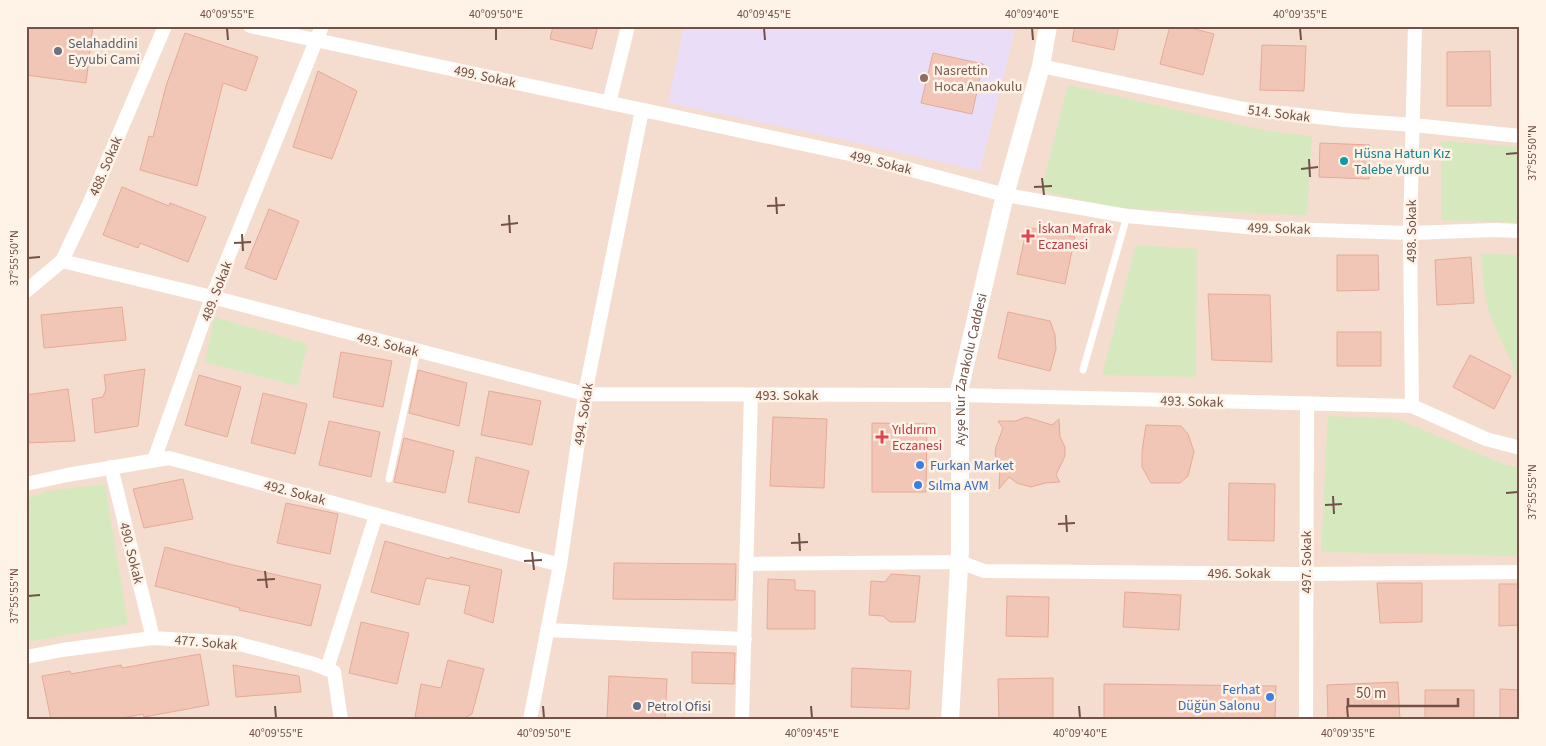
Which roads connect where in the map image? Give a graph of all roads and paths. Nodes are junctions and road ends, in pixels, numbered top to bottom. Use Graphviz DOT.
graph roads {
  1 [pos="165,26"];
  2 [pos="250,26"];
  3 [pos="628,26"];
  4 [pos="1048,26"];
  5 [pos="1415,26"];
  6 [pos="319,33"];
  7 [pos="1041,66"];
  8 [pos="609,102"];
  9 [pos="642,110"];
  10 [pos="1413,125"];
  11 [pos="1520,136"];
  12 [pos="1005,196"];
  13 [pos="1126,216"];
  14 [pos="1520,231"];
  15 [pos="1410,233"];
  16 [pos="62,261"];
  17 [pos="26,291"];
  18 [pos="212,297"];
  19 [pos="418,351"];
  20 [pos="1083,370"];
  21 [pos="585,394"];
  22 [pos="751,395"];
  23 [pos="960,395"];
  24 [pos="1307,404"];
  25 [pos="1412,406"];
  26 [pos="1520,448"];
  27 [pos="154,460"];
  28 [pos="111,467"];
  29 [pos="389,479"];
  30 [pos="26,484"];
  31 [pos="376,515"];
  32 [pos="960,562"];
  33 [pos="747,564"];
  34 [pos="560,565"];
  35 [pos="1520,572"];
  36 [pos="1306,574"];
  37 [pos="547,630"];
  38 [pos="153,638"];
  39 [pos="745,640"];
  40 [pos="26,656"];
  41 [pos="326,669"];
  42 [pos="341,720"];
  43 [pos="530,720"];
  44 [pos="742,720"];
  45 [pos="950,720"];
  46 [pos="1306,720"];
  1 -- 16 [label="street, 488. Sokak"];
  2 -- 6 [label="street, 499. Sokak"];
  3 -- 8 [label="street"];
  4 -- 7 [label="street, Ayşe Nur Zarakolu Caddesi"];
  5 -- 10 [label="street, 498. Sokak"];
  6 -- 8 [label="street, 499. Sokak"];
  6 -- 18 [label="street, 489. Sokak"];
  7 -- 10 [label="street, 514. Sokak"];
  7 -- 12 [label="street, Ayşe Nur Zarakolu Caddesi"];
  8 -- 9 [label="street, 499. Sokak"];
  9 -- 12 [label="street, 499. Sokak"];
  9 -- 21 [label="street, 494. Sokak"];
  10 -- 11 [label="street, 514. Sokak"];
  10 -- 15 [label="street, 498. Sokak"];
  12 -- 13 [label="street, 499. Sokak"];
  12 -- 23 [label="street, Ayşe Nur Zarakolu Caddesi"];
  13 -- 15 [label="street, 499. Sokak"];
  13 -- 20 [label="lane"];
  14 -- 15 [label="street, 499. Sokak"];
  15 -- 25 [label="street, 498. Sokak"];
  16 -- 17 [label="street, 488. Sokak"];
  16 -- 18 [label="street, 493. Sokak"];
  18 -- 19 [label="street, 493. Sokak"];
  18 -- 27 [label="street, 489. Sokak"];
  19 -- 21 [label="street, 493. Sokak"];
  19 -- 29 [label="lane"];
  21 -- 22 [label="street, 493. Sokak"];
  21 -- 34 [label="street, 494. Sokak"];
  22 -- 23 [label="street, 493. Sokak"];
  22 -- 33 [label="street"];
  23 -- 24 [label="street, 493. Sokak"];
  23 -- 32 [label="street, Ayşe Nur Zarakolu Caddesi"];
  24 -- 25 [label="street, 493. Sokak"];
  24 -- 36 [label="street, 497. Sokak"];
  25 -- 26 [label="street, 493. Sokak"];
  27 -- 28 [label="street, 492. Sokak"];
  27 -- 31 [label="street, 492. Sokak"];
  28 -- 30 [label="street, 492. Sokak"];
  28 -- 38 [label="street, 490. Sokak"];
  31 -- 34 [label="street, 492. Sokak"];
  31 -- 41 [label="street"];
  32 -- 33 [label="street"];
  32 -- 36 [label="street, 496. Sokak"];
  32 -- 45 [label="street, Ayşe Nur Zarakolu Caddesi"];
  33 -- 39 [label="street"];
  34 -- 37 [label="street, 494. Sokak"];
  35 -- 36 [label="street, 496. Sokak"];
  36 -- 46 [label="street, 497. Sokak"];
  37 -- 39 [label="street"];
  37 -- 43 [label="street, 494. Sokak"];
  38 -- 40 [label="street, 477. Sokak"];
  38 -- 41 [label="street, 477. Sokak"];
  39 -- 44 [label="street"];
  41 -- 42 [label="street"];
}
